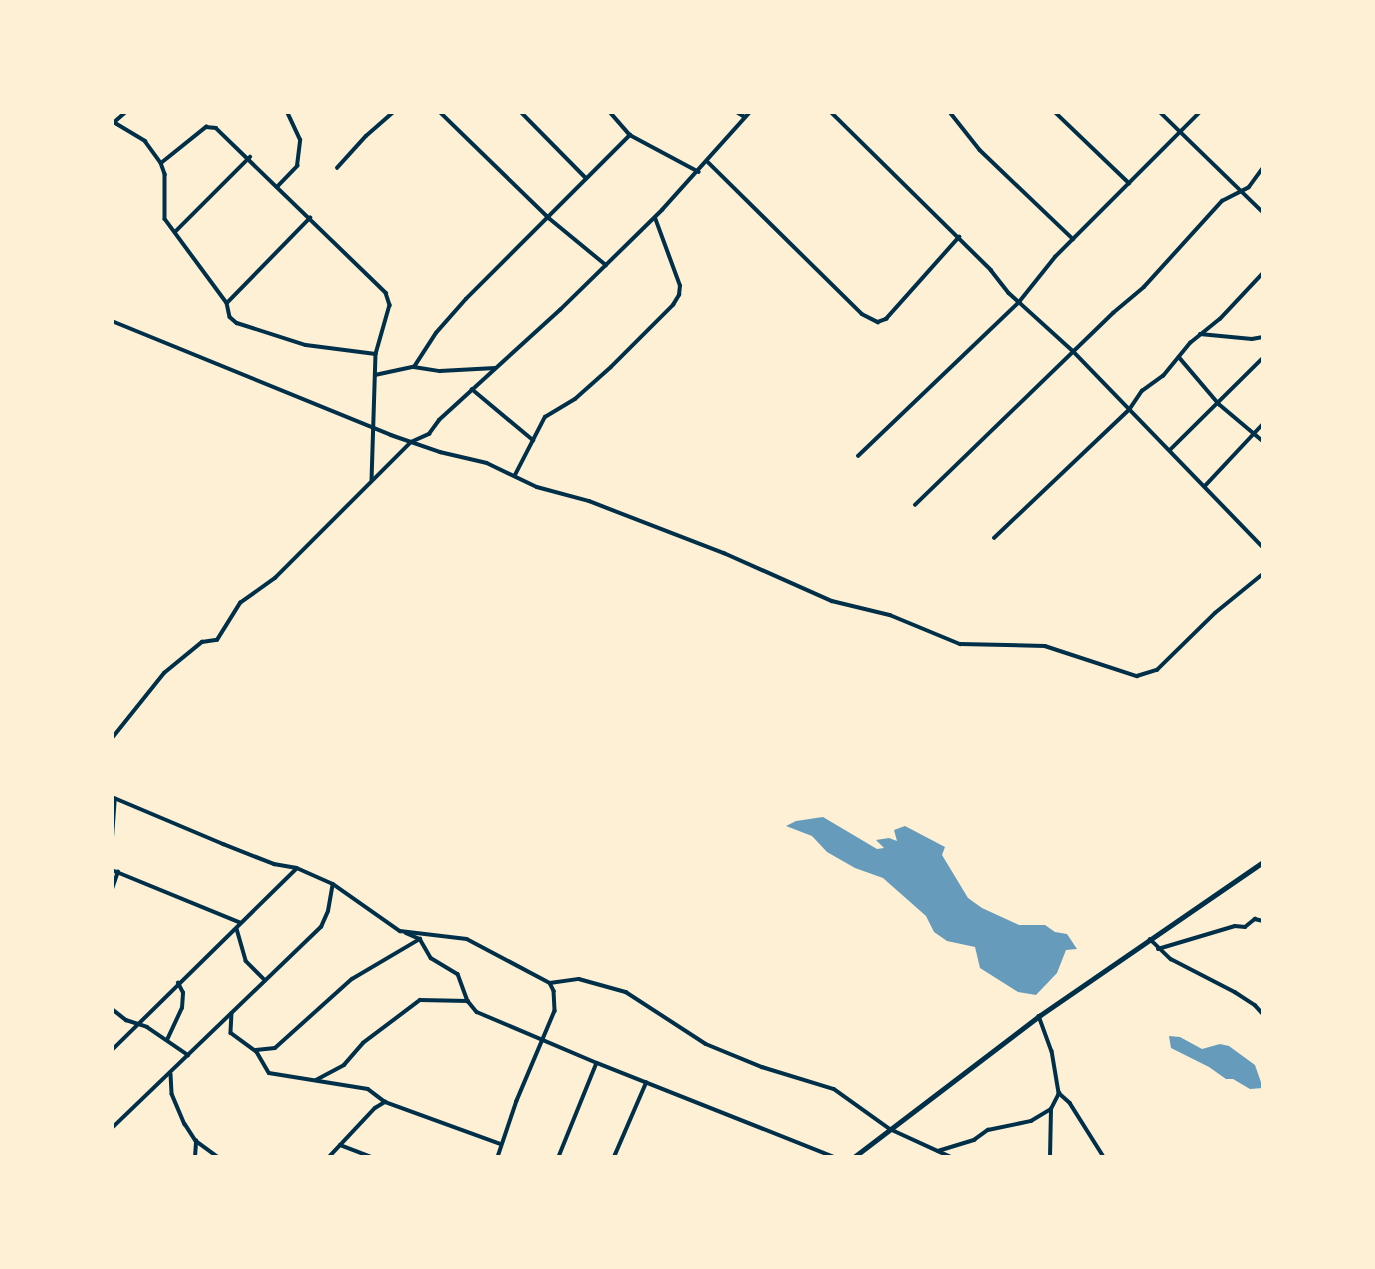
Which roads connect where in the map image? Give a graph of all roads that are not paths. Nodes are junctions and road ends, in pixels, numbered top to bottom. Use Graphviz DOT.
graph roads {
  1 [pos="126,112"];
  2 [pos="286,112"];
  3 [pos="394,112"];
  4 [pos="440,112"];
  5 [pos="521,112"];
  6 [pos="610,112"];
  7 [pos="737,112"];
  8 [pos="750,112"];
  9 [pos="831,112"];
  10 [pos="950,112"];
  11 [pos="1055,112"];
  12 [pos="1160,112"];
  13 [pos="1200,112"];
  14 [pos="745,117"];
  15 [pos="113,122"];
  16 [pos="1180,132"];
  17 [pos="630,135"];
  18 [pos="250,157"];
  19 [pos="708,162"];
  20 [pos="161,163"];
  21 [pos="337,168"];
  22 [pos="1263,168"];
  23 [pos="699,172"];
  24 [pos="586,178"];
  25 [pos="1129,183"];
  26 [pos="278,186"];
  27 [pos="1241,191"];
  28 [pos="1263,212"];
  29 [pos="310,218"];
  30 [pos="549,218"];
  31 [pos="655,218"];
  32 [pos="174,233"];
  33 [pos="959,237"];
  34 [pos="1073,239"];
  35 [pos="606,265"];
  36 [pos="1263,273"];
  37 [pos="1019,302"];
  38 [pos="227,303"];
  39 [pos="112,320"];
  40 [pos="1200,334"];
  41 [pos="1263,337"];
  42 [pos="1073,351"];
  43 [pos="376,354"];
  44 [pos="1179,357"];
  45 [pos="1263,358"];
  46 [pos="414,367"];
  47 [pos="498,368"];
  48 [pos="375,374"];
  49 [pos="472,389"];
  50 [pos="1219,404"];
  51 [pos="1129,410"];
  52 [pos="1263,424"];
  53 [pos="375,428"];
  54 [pos="1253,433"];
  55 [pos="533,440"];
  56 [pos="1263,441"];
  57 [pos="411,442"];
  58 [pos="1170,450"];
  59 [pos="858,456"];
  60 [pos="514,476"];
  61 [pos="372,480"];
  62 [pos="1205,486"];
  63 [pos="915,505"];
  64 [pos="994,538"];
  65 [pos="1263,547"];
  66 [pos="1263,574"];
  67 [pos="112,738"];
  68 [pos="113,798"];
  69 [pos="112,838"];
  70 [pos="1263,862"];
  71 [pos="297,868"];
  72 [pos="112,870"];
  73 [pos="118,872"];
  74 [pos="333,884"];
  75 [pos="112,889"];
  76 [pos="1263,921"];
  77 [pos="241,923"];
  78 [pos="237,929"];
  79 [pos="400,931"];
  80 [pos="420,939"];
  81 [pos="1150,939"];
  82 [pos="1158,949"];
  83 [pos="265,980"];
  84 [pos="178,983"];
  85 [pos="550,983"];
  86 [pos="468,1001"];
  87 [pos="1263,1003"];
  88 [pos="1255,1005"];
  89 [pos="112,1009"];
  90 [pos="232,1010"];
  91 [pos="1263,1014"];
  92 [pos="1039,1016"];
  93 [pos="138,1024"];
  94 [pos="167,1040"];
  95 [pos="543,1042"];
  96 [pos="112,1050"];
  97 [pos="255,1050"];
  98 [pos="188,1055"];
  99 [pos="597,1063"];
  100 [pos="171,1074"];
  101 [pos="314,1081"];
  102 [pos="646,1083"];
  103 [pos="1059,1093"];
  104 [pos="385,1102"];
  105 [pos="1051,1109"];
  106 [pos="112,1128"];
  107 [pos="890,1129"];
  108 [pos="196,1141"];
  109 [pos="501,1144"];
  110 [pos="340,1145"];
  111 [pos="938,1151"];
  112 [pos="195,1157"];
  113 [pos="218,1157"];
  114 [pos="329,1157"];
  115 [pos="371,1157"];
  116 [pos="498,1157"];
  117 [pos="559,1157"];
  118 [pos="614,1157"];
  119 [pos="834,1157"];
  120 [pos="854,1157"];
  121 [pos="951,1157"];
  122 [pos="1050,1157"];
  123 [pos="1104,1157"];
  1 -- 15 [label="street"];
  2 -- 26 [label="street"];
  3 -- 21 [label="street"];
  4 -- 30 [label="street"];
  5 -- 24 [label="street"];
  6 -- 17 [label="street"];
  7 -- 14 [label="street"];
  8 -- 14 [label="street"];
  9 -- 33 [label="street"];
  10 -- 34 [label="street"];
  11 -- 25 [label="street"];
  12 -- 16 [label="street"];
  13 -- 16 [label="street"];
  14 -- 19 [label="street"];
  15 -- 20 [label="street"];
  16 -- 25 [label="street"];
  16 -- 27 [label="street"];
  17 -- 23 [label="street"];
  17 -- 24 [label="street"];
  18 -- 20 [label="street"];
  18 -- 26 [label="street"];
  18 -- 32 [label="street"];
  19 -- 23 [label="street"];
  19 -- 33 [label="street"];
  20 -- 32 [label="street"];
  22 -- 27 [label="street"];
  23 -- 31 [label="street"];
  24 -- 30 [label="street"];
  25 -- 34 [label="street"];
  26 -- 29 [label="street"];
  27 -- 28 [label="street"];
  27 -- 42 [label="street"];
  29 -- 38 [label="street"];
  29 -- 43 [label="street"];
  30 -- 35 [label="street"];
  30 -- 46 [label="street"];
  31 -- 35 [label="street"];
  31 -- 55 [label="street"];
  32 -- 38 [label="street"];
  33 -- 37 [label="street"];
  34 -- 37 [label="street"];
  35 -- 47 [label="street"];
  36 -- 40 [label="street"];
  37 -- 42 [label="street"];
  37 -- 59 [label="street"];
  38 -- 43 [label="street"];
  39 -- 53 [label="street"];
  40 -- 41 [label="street"];
  40 -- 44 [label="street"];
  42 -- 51 [label="street"];
  42 -- 63 [label="street"];
  43 -- 48 [label="street"];
  44 -- 50 [label="street"];
  44 -- 51 [label="street"];
  45 -- 50 [label="street"];
  46 -- 47 [label="street"];
  46 -- 48 [label="street"];
  47 -- 49 [label="street"];
  48 -- 53 [label="street"];
  49 -- 55 [label="street"];
  49 -- 57 [label="street"];
  50 -- 54 [label="street"];
  50 -- 58 [label="street"];
  51 -- 58 [label="street"];
  51 -- 64 [label="street"];
  52 -- 54 [label="street"];
  53 -- 57 [label="street"];
  53 -- 61 [label="street"];
  54 -- 56 [label="street"];
  54 -- 62 [label="street"];
  55 -- 60 [label="street"];
  57 -- 60 [label="street"];
  57 -- 61 [label="street"];
  58 -- 62 [label="street"];
  60 -- 66 [label="street"];
  61 -- 67 [label="street"];
  62 -- 65 [label="street"];
  68 -- 69 [label="street"];
  68 -- 71 [label="street"];
  70 -- 81 [label="street"];
  71 -- 74 [label="street"];
  71 -- 77 [label="street"];
  72 -- 73 [label="street"];
  73 -- 75 [label="street"];
  73 -- 77 [label="street"];
  74 -- 79 [label="street"];
  74 -- 83 [label="street"];
  76 -- 82 [label="street"];
  77 -- 78 [label="street"];
  78 -- 83 [label="street"];
  78 -- 84 [label="street"];
  79 -- 80 [label="street"];
  79 -- 85 [label="street"];
  80 -- 86 [label="street"];
  80 -- 97 [label="street"];
  81 -- 82 [label="street"];
  81 -- 92 [label="street"];
  82 -- 88 [label="street"];
  83 -- 90 [label="street"];
  84 -- 93 [label="street"];
  84 -- 94 [label="street"];
  85 -- 95 [label="street"];
  85 -- 107 [label="street"];
  86 -- 95 [label="street"];
  86 -- 101 [label="street"];
  87 -- 88 [label="street"];
  88 -- 91 [label="street"];
  89 -- 93 [label="street"];
  90 -- 97 [label="street"];
  90 -- 98 [label="street"];
  92 -- 103 [label="street"];
  92 -- 107 [label="street"];
  93 -- 94 [label="street"];
  93 -- 96 [label="street"];
  94 -- 98 [label="street"];
  95 -- 99 [label="street"];
  95 -- 109 [label="street"];
  97 -- 101 [label="street"];
  98 -- 100 [label="street"];
  99 -- 102 [label="street"];
  99 -- 117 [label="street"];
  100 -- 106 [label="street"];
  100 -- 108 [label="street"];
  101 -- 104 [label="street"];
  102 -- 118 [label="street"];
  102 -- 119 [label="street"];
  103 -- 105 [label="street"];
  103 -- 123 [label="street"];
  104 -- 109 [label="street"];
  104 -- 110 [label="street"];
  105 -- 111 [label="street"];
  105 -- 122 [label="street"];
  107 -- 111 [label="street"];
  107 -- 120 [label="street"];
  108 -- 112 [label="street"];
  108 -- 113 [label="street"];
  109 -- 116 [label="street"];
  110 -- 114 [label="street"];
  110 -- 115 [label="street"];
  111 -- 121 [label="street"];
}
